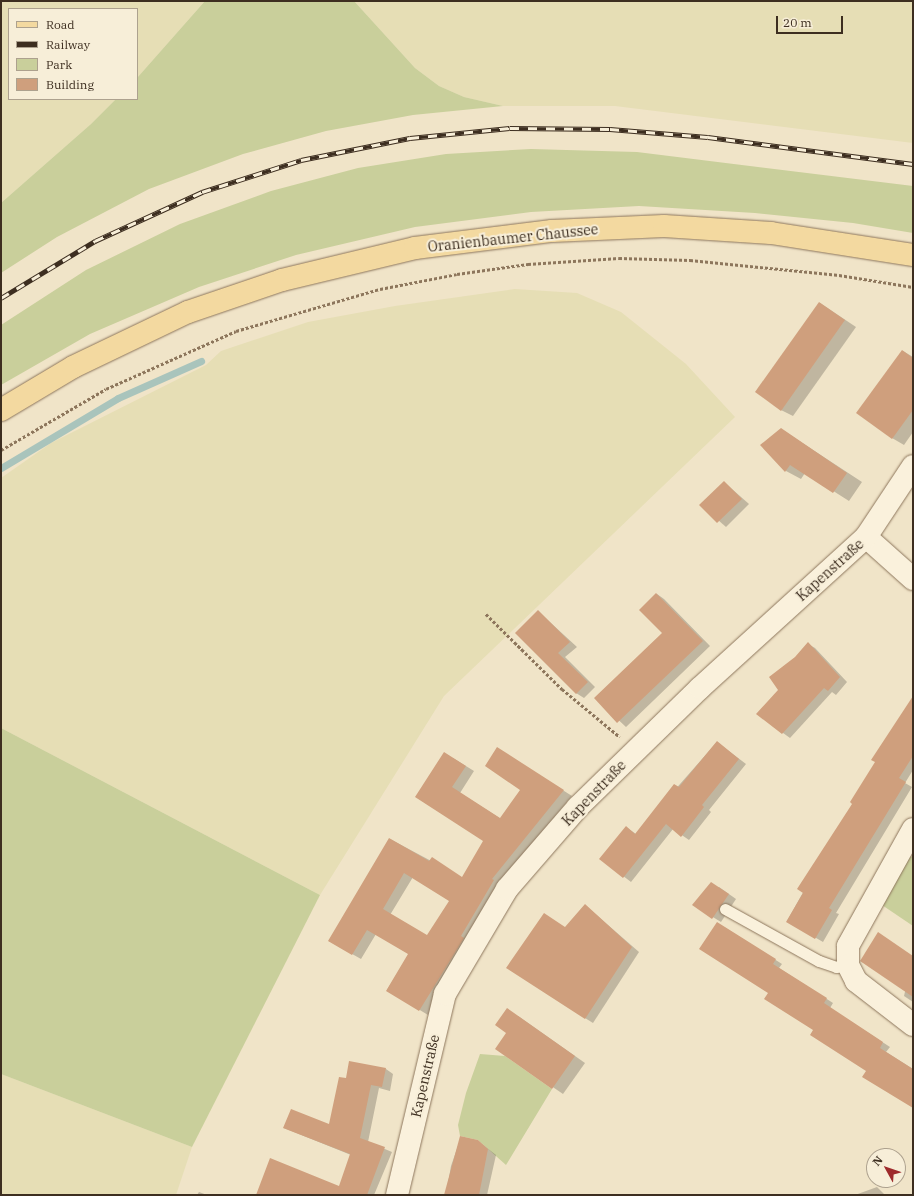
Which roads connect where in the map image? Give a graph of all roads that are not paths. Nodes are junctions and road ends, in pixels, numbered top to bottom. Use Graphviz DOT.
graph roads {
  1 [pos="913,255"];
  2 [pos="1,410"];
  3 [pos="913,466"];
  4 [pos="866,537"];
  5 [pos="913,579"];
  6 [pos="913,830"];
  7 [pos="725,909"];
  8 [pos="848,965"];
  9 [pos="913,1025"];
  10 [pos="397,1195"];
  1 -- 2 [label="main road, Oranienbaumer Chaussee"];
  3 -- 4 [label="street, Kapenstraße"];
  4 -- 5 [label="street"];
  4 -- 10 [label="street, Kapenstraße"];
  6 -- 8 [label="street"];
  7 -- 8 [label="lane"];
  8 -- 9 [label="street"];
}
